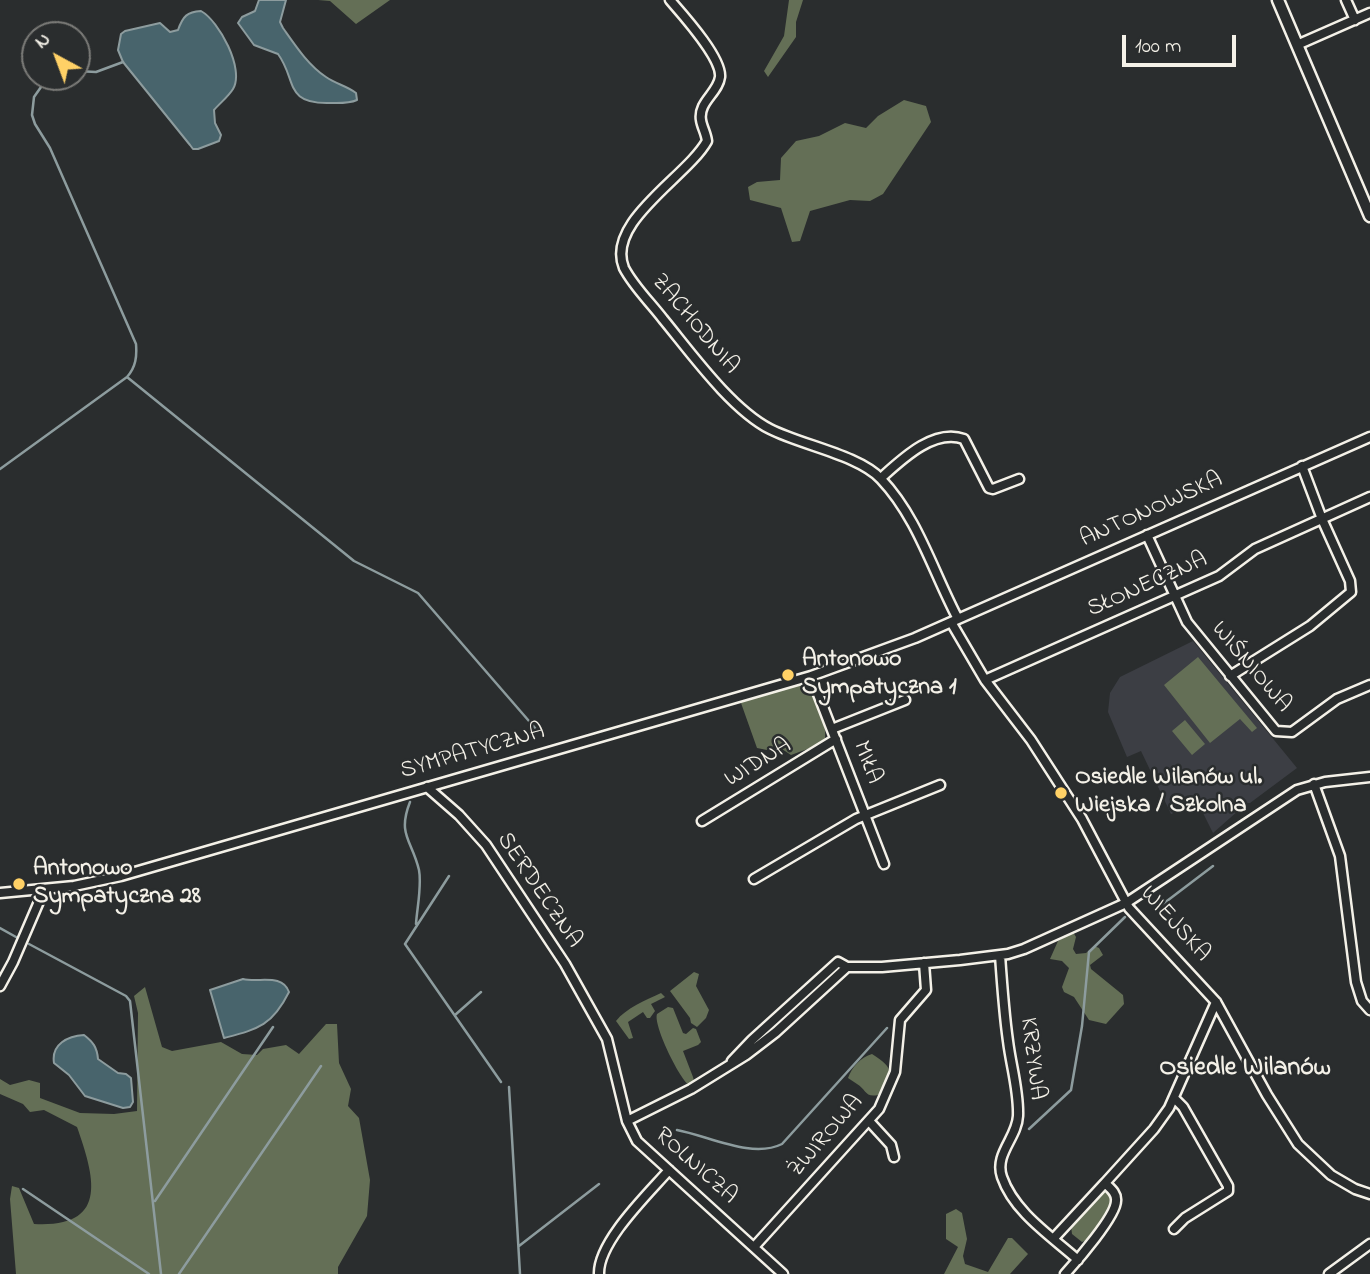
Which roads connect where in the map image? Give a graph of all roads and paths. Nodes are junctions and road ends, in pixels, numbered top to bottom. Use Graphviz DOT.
graph roads {
  1 [pos="670,0"];
  2 [pos="1278,0"];
  3 [pos="1346,0"];
  4 [pos="1370,15"];
  5 [pos="1354,20"];
  6 [pos="1297,45"];
  7 [pos="1370,216"];
  8 [pos="1370,436"];
  9 [pos="1302,466"];
  10 [pos="881,478"];
  11 [pos="1019,478"];
  12 [pos="1370,497"];
  13 [pos="1322,519"];
  14 [pos="1147,535"];
  15 [pos="1174,596"];
  16 [pos="954,621"];
  17 [pos="811,676"];
  18 [pos="1230,676"];
  19 [pos="985,680"];
  20 [pos="1370,685"];
  21 [pos="905,700"];
  22 [pos="832,729"];
  23 [pos="836,738"];
  24 [pos="1370,777"];
  25 [pos="1314,784"];
  26 [pos="940,785"];
  27 [pos="427,787"];
  28 [pos="866,815"];
  29 [pos="702,821"];
  30 [pos="884,864"];
  31 [pos="754,879"];
  32 [pos="44,890"];
  33 [pos="0,893"];
  34 [pos="1126,903"];
  35 [pos="1000,955"];
  36 [pos="924,963"];
  37 [pos="0,986"];
  38 [pos="1216,1002"];
  39 [pos="1370,1010"];
  40 [pos="602,1029"];
  41 [pos="1174,1098"];
  42 [pos="628,1121"];
  43 [pos="869,1121"];
  44 [pos="894,1157"];
  45 [pos="669,1170"];
  46 [pos="1105,1183"];
  47 [pos="1370,1194"];
  48 [pos="1174,1229"];
  49 [pos="1054,1238"];
  50 [pos="1370,1244"];
  51 [pos="754,1247"];
  52 [pos="1078,1260"];
  53 [pos="599,1274"];
  54 [pos="783,1274"];
  55 [pos="1065,1274"];
  56 [pos="1328,1274"];
  1 -- 10 [label="street, ZACHODNIA"];
  2 -- 6 [label="street"];
  3 -- 5 [label="street"];
  4 -- 5 [label="street"];
  5 -- 6 [label="street"];
  6 -- 7 [label="street"];
  8 -- 9 [label="street, ANTONOWSKA"];
  9 -- 13 [label="street"];
  9 -- 14 [label="street, ANTONOWSKA"];
  10 -- 11 [label="street"];
  10 -- 16 [label="street, ZACHODNIA"];
  12 -- 13 [label="street, SŁONECZNA"];
  13 -- 15 [label="street, SŁONECZNA"];
  13 -- 18 [label="street"];
  14 -- 15 [label="street, WIŚNIOWA"];
  14 -- 16 [label="street, ANTONOWSKA"];
  15 -- 18 [label="street, WIŚNIOWA"];
  15 -- 19 [label="street, SŁONECZNA"];
  16 -- 17 [label="street, SYMPATYCZNA"];
  16 -- 19 [label="street, WIEJSKA"];
  17 -- 22 [label="street, MIŁA"];
  17 -- 27 [label="street, SYMPATYCZNA"];
  18 -- 20 [label="street, WIŚNIOWA"];
  19 -- 34 [label="street, WIEJSKA"];
  21 -- 22 [label="street"];
  22 -- 23 [label="street, MIŁA"];
  23 -- 28 [label="street, MIŁA"];
  23 -- 29 [label="street, WIDNA"];
  24 -- 25 [label="street"];
  25 -- 34 [label="street"];
  25 -- 39 [label="street"];
  26 -- 28 [label="street"];
  27 -- 32 [label="street, SYMPATYCZNA"];
  27 -- 40 [label="street, SERDECZNA"];
  28 -- 30 [label="street, MIŁA"];
  28 -- 31 [label="street"];
  32 -- 33 [label="street, SYMPATYCZNA"];
  32 -- 37 [label="street"];
  34 -- 35 [label="street"];
  34 -- 38 [label="street, WIEJSKA"];
  35 -- 36 [label="street"];
  35 -- 49 [label="street, KRZYWA"];
  36 -- 42 [label="street"];
  36 -- 43 [label="street, ŻWIROWA"];
  38 -- 41 [label="street"];
  38 -- 47 [label="street, WIEJSKA"];
  40 -- 42 [label="street, ROLNICZA"];
  41 -- 46 [label="street"];
  41 -- 48 [label="street"];
  42 -- 45 [label="street, ROLNICZA"];
  43 -- 44 [label="street"];
  43 -- 51 [label="street, ŻWIROWA"];
  45 -- 51 [label="street, ROLNICZA"];
  45 -- 53 [label="street"];
  46 -- 49 [label="street"];
  46 -- 52 [label="street"];
  49 -- 52 [label="street, KRZYWA"];
  50 -- 56 [label="street"];
  51 -- 54 [label="street, ROLNICZA"];
  52 -- 55 [label="street"];
}
